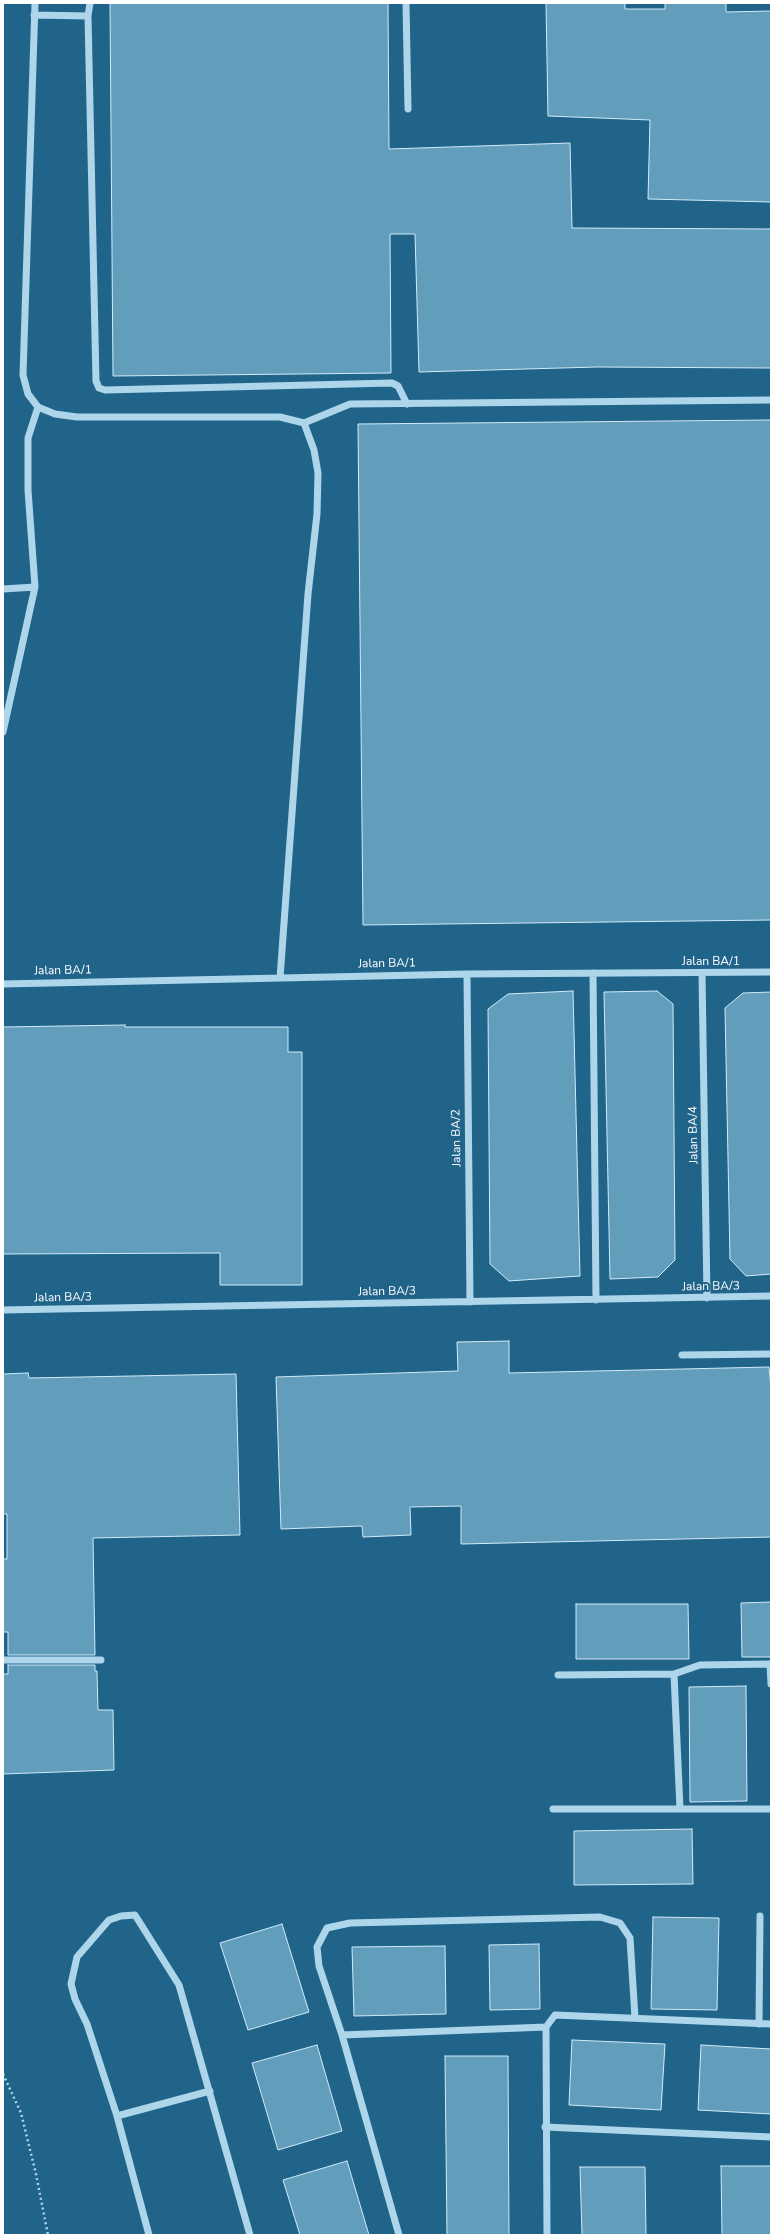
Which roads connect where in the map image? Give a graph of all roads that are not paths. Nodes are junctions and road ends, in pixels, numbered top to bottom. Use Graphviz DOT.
graph roads {
  1 [pos="35,3"];
  2 [pos="90,3"];
  3 [pos="406,3"];
  4 [pos="34,15"];
  5 [pos="88,16"];
  6 [pos="408,109"];
  7 [pos="771,400"];
  8 [pos="407,404"];
  9 [pos="38,407"];
  10 [pos="304,423"];
  11 [pos="35,587"];
  12 [pos="3,589"];
  13 [pos="3,732"];
  14 [pos="771,972"];
  15 [pos="593,973"];
  16 [pos="702,973"];
  17 [pos="466,974"];
  18 [pos="280,978"];
  19 [pos="3,984"];
  20 [pos="771,1296"];
  21 [pos="707,1298"];
  22 [pos="596,1300"];
  23 [pos="470,1302"];
  24 [pos="3,1310"];
  25 [pos="771,1354"];
  26 [pos="682,1355"];
  27 [pos="3,1660"];
  28 [pos="101,1660"];
  29 [pos="771,1664"];
  30 [pos="674,1674"];
  31 [pos="558,1675"];
  32 [pos="771,1684"];
  33 [pos="553,1809"];
  34 [pos="680,1809"];
  35 [pos="771,1809"];
  36 [pos="760,1916"];
  37 [pos="635,2018"];
  38 [pos="759,2024"];
  39 [pos="771,2024"];
  40 [pos="546,2027"];
  41 [pos="342,2035"];
  42 [pos="210,2091"];
  43 [pos="117,2116"];
  44 [pos="545,2127"];
  45 [pos="771,2137"];
  46 [pos="149,2235"];
  47 [pos="250,2235"];
  48 [pos="399,2235"];
  49 [pos="547,2235"];
  1 -- 4 [label="street"];
  2 -- 5 [label="street"];
  3 -- 6 [label="street"];
  4 -- 5 [label="street"];
  4 -- 9 [label="street"];
  5 -- 8 [label="street"];
  7 -- 8 [label="street"];
  8 -- 10 [label="street"];
  9 -- 10 [label="street"];
  9 -- 11 [label="street"];
  10 -- 18 [label="street"];
  11 -- 12 [label="street"];
  11 -- 13 [label="street"];
  14 -- 16 [label="street, Jalan BA/1"];
  15 -- 16 [label="street, Jalan BA/1"];
  15 -- 17 [label="street, Jalan BA/1"];
  15 -- 22 [label="street"];
  16 -- 21 [label="street, Jalan BA/4"];
  17 -- 18 [label="street, Jalan BA/1"];
  17 -- 23 [label="street, Jalan BA/2"];
  18 -- 19 [label="street, Jalan BA/1"];
  20 -- 21 [label="street, Jalan BA/3"];
  21 -- 22 [label="street, Jalan BA/3"];
  22 -- 23 [label="street, Jalan BA/3"];
  23 -- 24 [label="street, Jalan BA/3"];
  25 -- 26 [label="street"];
  27 -- 28 [label="street"];
  29 -- 30 [label="street"];
  29 -- 32 [label="street"];
  30 -- 31 [label="street"];
  30 -- 34 [label="street"];
  33 -- 34 [label="street"];
  34 -- 35 [label="street"];
  36 -- 38 [label="street"];
  37 -- 38 [label="street"];
  37 -- 40 [label="street"];
  37 -- 41 [label="street"];
  38 -- 39 [label="street"];
  40 -- 41 [label="street"];
  40 -- 44 [label="street"];
  41 -- 48 [label="street"];
  42 -- 43 [label="street"];
  42 -- 43 [label="street"];
  42 -- 47 [label="street"];
  43 -- 46 [label="street"];
  44 -- 45 [label="street"];
  44 -- 49 [label="street"];
}
